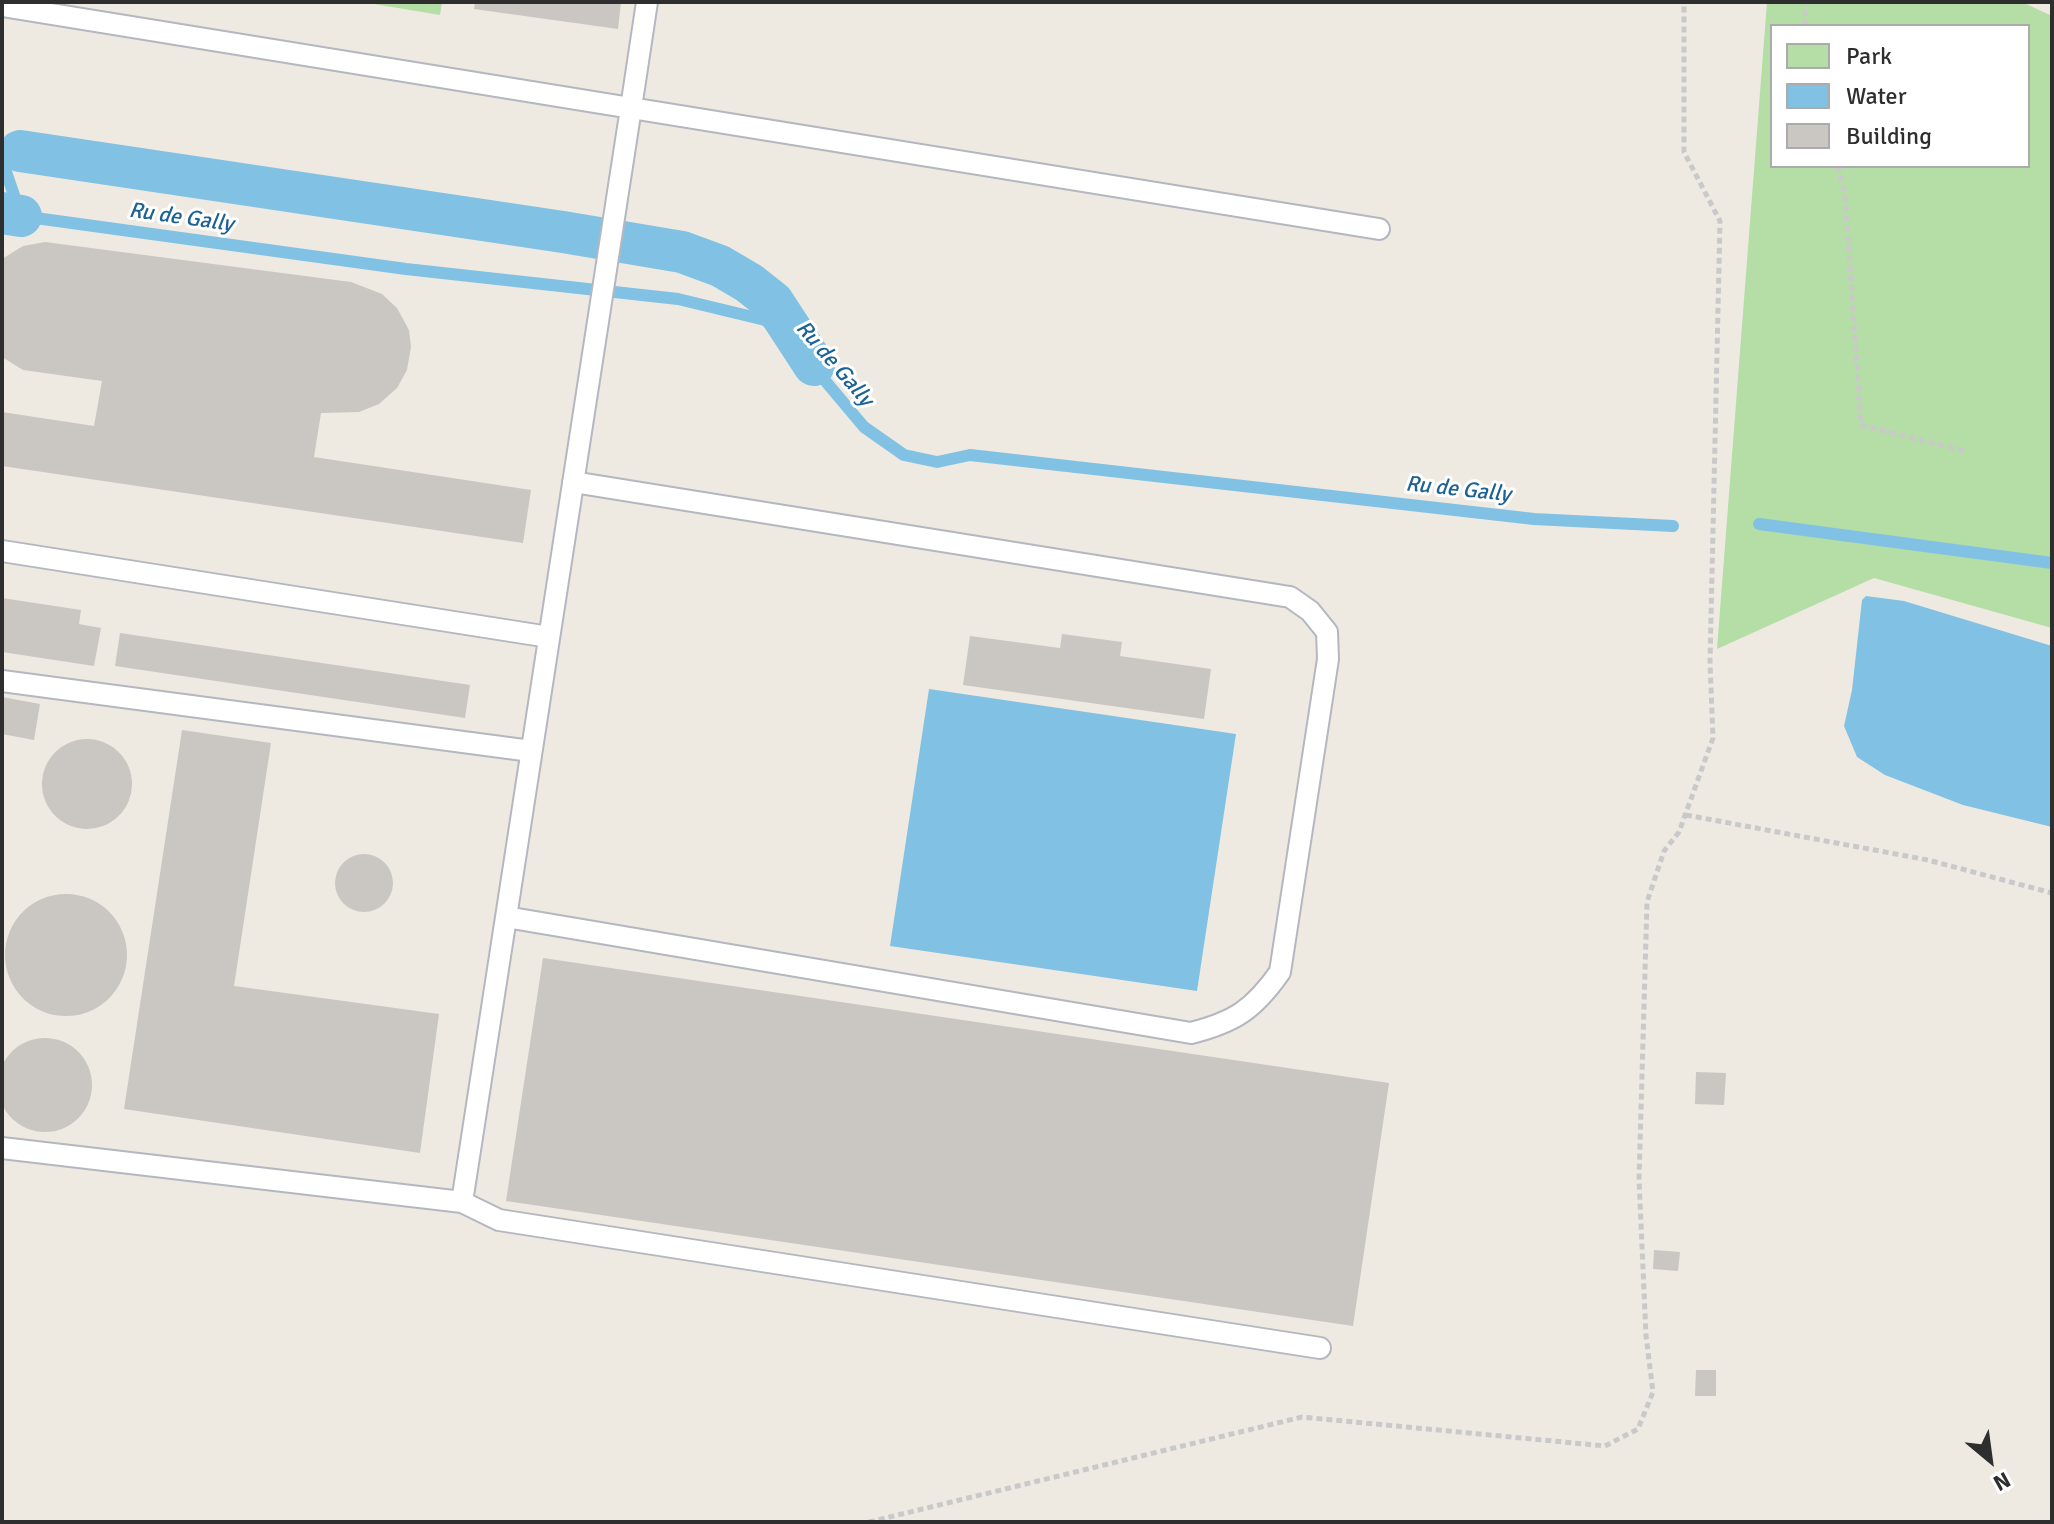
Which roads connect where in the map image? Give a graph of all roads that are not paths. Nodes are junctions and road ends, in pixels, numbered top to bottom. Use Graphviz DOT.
graph roads {
  1 [pos="647,2"];
  2 [pos="2,6"];
  3 [pos="631,108"];
  4 [pos="1379,229"];
  5 [pos="573,482"];
  6 [pos="2,551"];
  7 [pos="549,637"];
  8 [pos="2,681"];
  9 [pos="531,751"];
  10 [pos="506,917"];
  11 [pos="2,1148"];
  12 [pos="462,1202"];
  13 [pos="1320,1348"];
  1 -- 3 [label="lane"];
  2 -- 3 [label="lane"];
  3 -- 4 [label="lane"];
  3 -- 5 [label="lane"];
  5 -- 7 [label="lane"];
  5 -- 10 [label="lane"];
  6 -- 7 [label="lane"];
  7 -- 9 [label="lane"];
  8 -- 9 [label="lane"];
  9 -- 10 [label="lane"];
  10 -- 12 [label="lane"];
  11 -- 12 [label="lane"];
  12 -- 13 [label="lane"];
}
